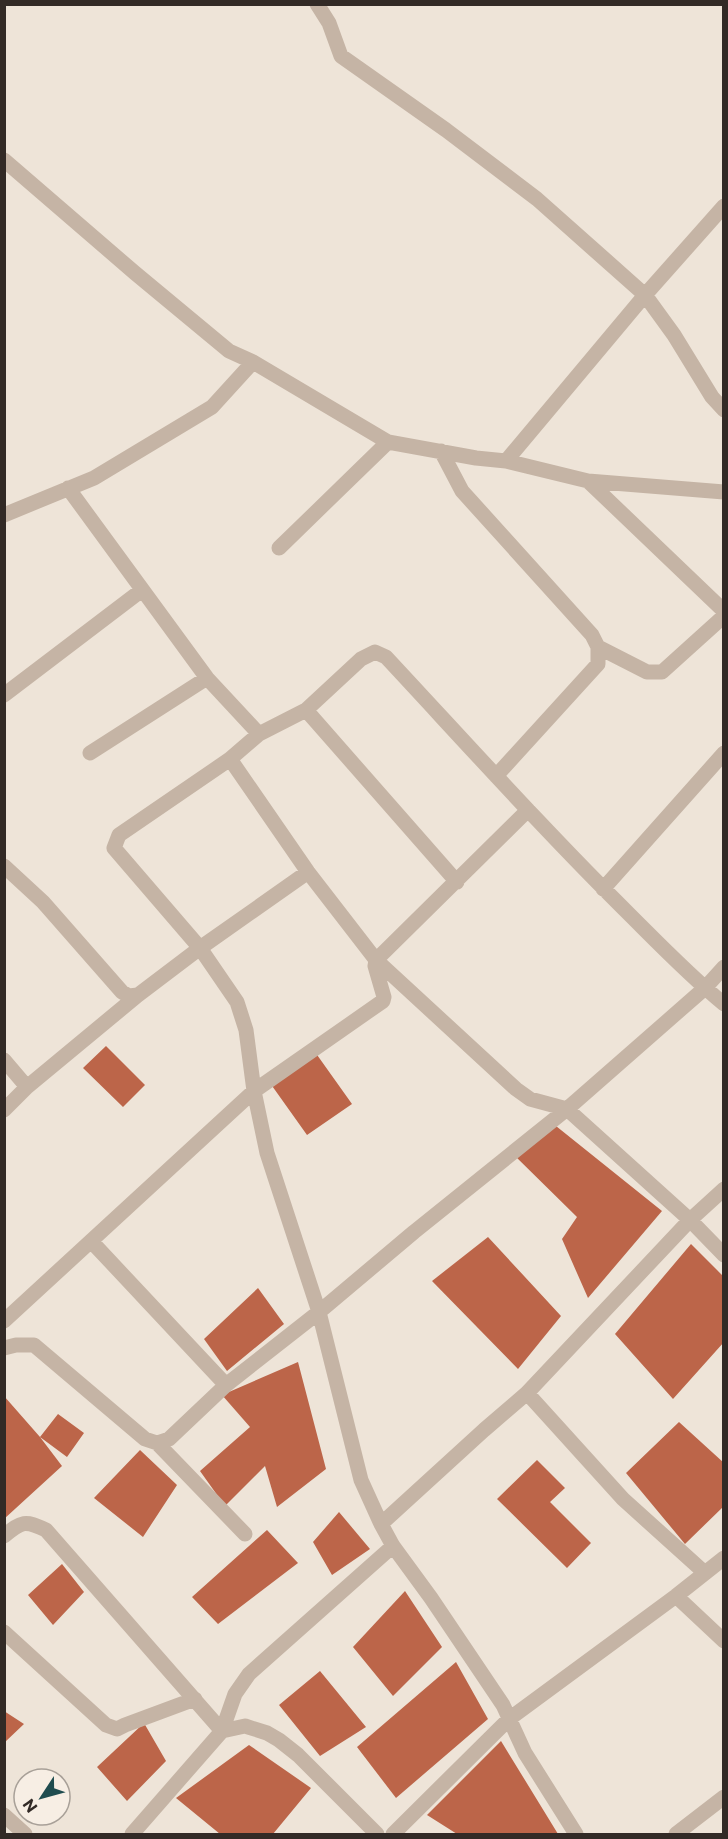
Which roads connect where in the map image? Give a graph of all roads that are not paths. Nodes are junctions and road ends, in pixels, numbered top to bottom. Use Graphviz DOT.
graph roads {
  1 [pos="316,4"];
  2 [pos="4,160"];
  3 [pos="723,206"];
  4 [pos="645,296"];
  5 [pos="253,362"];
  6 [pos="723,410"];
  7 [pos="388,442"];
  8 [pos="441,452"];
  9 [pos="506,461"];
  10 [pos="588,481"];
  11 [pos="68,488"];
  12 [pos="723,492"];
  13 [pos="4,514"];
  14 [pos="279,548"];
  15 [pos="142,590"];
  16 [pos="723,611"];
  17 [pos="723,616"];
  18 [pos="598,647"];
  19 [pos="207,678"];
  20 [pos="4,695"];
  21 [pos="306,710"];
  22 [pos="259,734"];
  23 [pos="90,753"];
  24 [pos="723,753"];
  25 [pos="230,759"];
  26 [pos="496,776"];
  27 [pos="528,810"];
  28 [pos="4,866"];
  29 [pos="308,872"];
  30 [pos="457,882"];
  31 [pos="603,889"];
  32 [pos="200,948"];
  33 [pos="376,960"];
  34 [pos="723,967"];
  35 [pos="705,988"];
  36 [pos="138,996"];
  37 [pos="723,1004"];
  38 [pos="4,1060"];
  39 [pos="27,1087"];
  40 [pos="254,1091"];
  41 [pos="567,1109"];
  42 [pos="4,1110"];
  43 [pos="723,1190"];
  44 [pos="690,1220"];
  45 [pos="91,1241"];
  46 [pos="723,1255"];
  47 [pos="319,1312"];
  48 [pos="4,1321"];
  49 [pos="4,1348"];
  50 [pos="226,1385"];
  51 [pos="528,1393"];
  52 [pos="157,1443"];
  53 [pos="381,1524"];
  54 [pos="245,1534"];
  55 [pos="4,1536"];
  56 [pos="393,1546"];
  57 [pos="723,1558"];
  58 [pos="705,1573"];
  59 [pos="675,1596"];
  60 [pos="4,1632"];
  61 [pos="723,1641"];
  62 [pos="195,1699"];
  63 [pos="509,1719"];
  64 [pos="222,1731"];
  65 [pos="723,1797"];
  66 [pos="4,1815"];
  67 [pos="22,1834"];
  68 [pos="132,1834"];
  69 [pos="377,1834"];
  70 [pos="393,1834"];
  71 [pos="576,1834"];
  72 [pos="676,1834"];
  1 -- 4 [label="street"];
  2 -- 5 [label="street"];
  3 -- 4 [label="street"];
  4 -- 6 [label="street"];
  4 -- 9 [label="street"];
  5 -- 7 [label="street"];
  5 -- 11 [label="street"];
  7 -- 8 [label="street"];
  7 -- 14 [label="street"];
  8 -- 9 [label="street"];
  8 -- 18 [label="street"];
  9 -- 10 [label="street"];
  10 -- 12 [label="street"];
  10 -- 16 [label="street"];
  11 -- 13 [label="street"];
  11 -- 15 [label="street"];
  15 -- 19 [label="street"];
  15 -- 20 [label="street"];
  17 -- 18 [label="street"];
  18 -- 26 [label="street"];
  19 -- 22 [label="street"];
  19 -- 23 [label="street"];
  21 -- 22 [label="street"];
  21 -- 26 [label="street"];
  21 -- 30 [label="street"];
  22 -- 25 [label="street"];
  24 -- 31 [label="street"];
  25 -- 29 [label="street"];
  25 -- 32 [label="street"];
  26 -- 27 [label="street"];
  27 -- 30 [label="street"];
  27 -- 31 [label="street"];
  28 -- 36 [label="street"];
  29 -- 32 [label="street"];
  29 -- 33 [label="street"];
  30 -- 33 [label="street"];
  31 -- 35 [label="street"];
  32 -- 36 [label="street"];
  32 -- 40 [label="street"];
  33 -- 40 [label="street"];
  33 -- 41 [label="street"];
  34 -- 35 [label="street"];
  35 -- 37 [label="street"];
  35 -- 41 [label="street"];
  36 -- 39 [label="street"];
  38 -- 39 [label="street"];
  39 -- 42 [label="street"];
  40 -- 45 [label="street"];
  40 -- 47 [label="street"];
  41 -- 44 [label="street"];
  41 -- 47 [label="street"];
  43 -- 44 [label="street"];
  44 -- 46 [label="street"];
  44 -- 51 [label="street"];
  45 -- 48 [label="street"];
  45 -- 50 [label="street"];
  47 -- 50 [label="street"];
  47 -- 53 [label="street"];
  49 -- 52 [label="street"];
  50 -- 52 [label="street"];
  51 -- 53 [label="street"];
  51 -- 58 [label="street"];
  52 -- 54 [label="street"];
  53 -- 56 [label="street"];
  55 -- 62 [label="street"];
  56 -- 63 [label="street"];
  56 -- 64 [label="street"];
  57 -- 58 [label="street"];
  58 -- 59 [label="street"];
  59 -- 61 [label="street"];
  59 -- 63 [label="street"];
  60 -- 62 [label="street"];
  62 -- 64 [label="street"];
  63 -- 70 [label="street"];
  63 -- 71 [label="street"];
  64 -- 68 [label="street"];
  64 -- 69 [label="street"];
  65 -- 72 [label="street"];
  66 -- 67 [label="street"];
}
